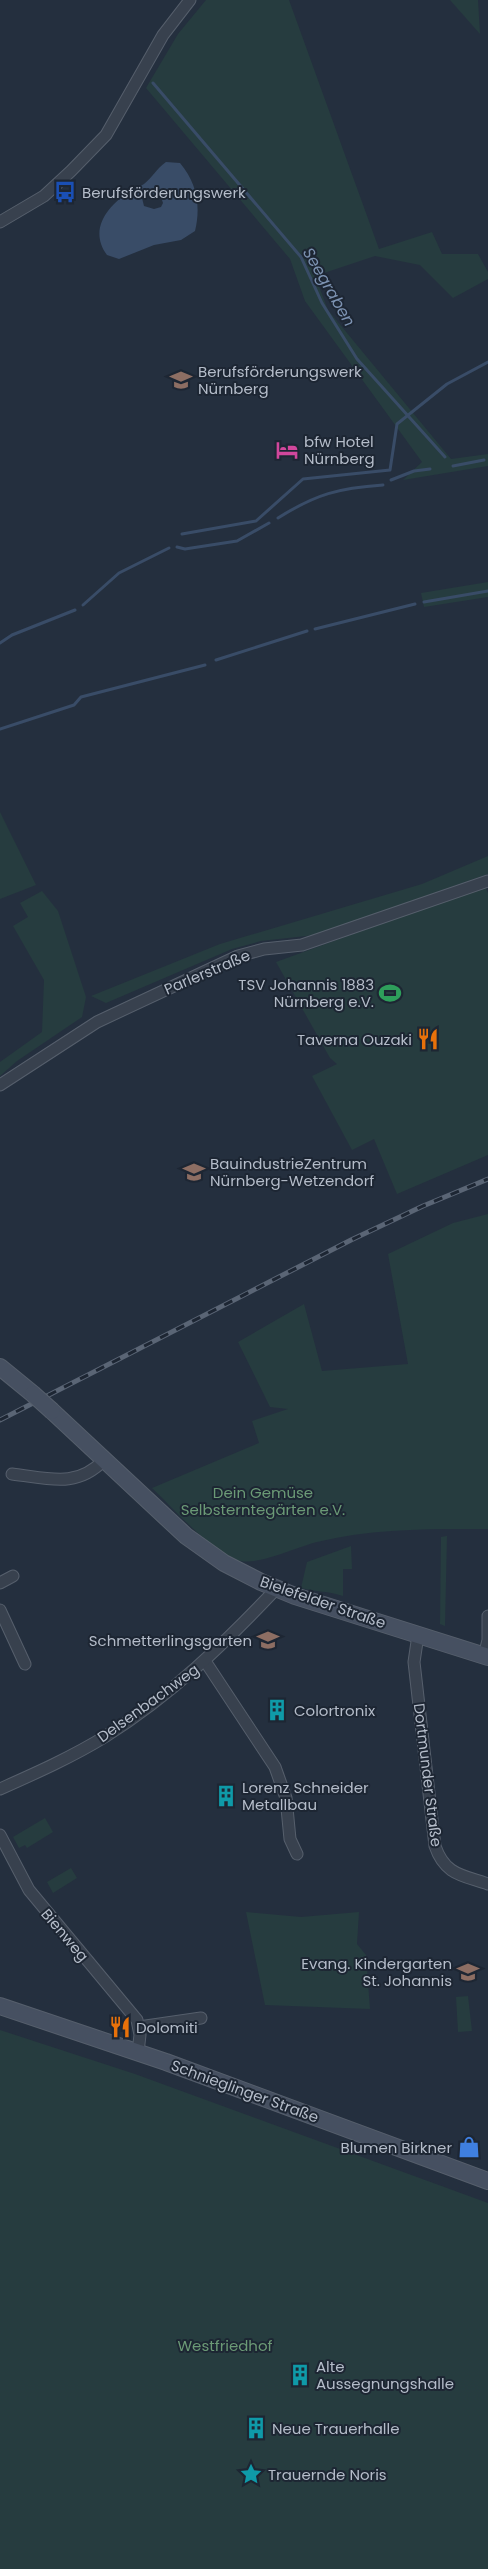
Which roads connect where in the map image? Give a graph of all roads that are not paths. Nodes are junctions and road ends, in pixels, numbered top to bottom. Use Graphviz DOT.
graph roads {
  1 [pos="190,0"];
  2 [pos="0,222"];
  3 [pos="488,881"];
  4 [pos="0,1085"];
  5 [pos="0,1367"];
  6 [pos="104,1460"];
  7 [pos="12,1474"];
  8 [pos="13,1576"];
  9 [pos="0,1582"];
  10 [pos="276,1589"];
  11 [pos="0,1610"];
  12 [pos="488,1616"];
  13 [pos="418,1635"];
  14 [pos="486,1657"];
  15 [pos="205,1661"];
  16 [pos="25,1664"];
  17 [pos="0,1789"];
  18 [pos="0,1835"];
  19 [pos="296,1854"];
  20 [pos="488,1884"];
  21 [pos="0,2006"];
  22 [pos="201,2018"];
  23 [pos="139,2027"];
  24 [pos="138,2052"];
  25 [pos="488,2181"];
  1 -- 2 [label="street"];
  3 -- 4 [label="street, Parlerstraße"];
  5 -- 6 [label="street, Bielefelder Straße, bridge"];
  6 -- 7 [label="street"];
  6 -- 10 [label="street, Bielefelder Straße"];
  8 -- 9 [label="street"];
  10 -- 13 [label="street, Bielefelder Straße"];
  10 -- 15 [label="street, Delsenbachweg"];
  11 -- 16 [label="street"];
  12 -- 14 [label="street"];
  13 -- 14 [label="street, Bielefelder Straße"];
  13 -- 20 [label="street, Dortmunder Straße"];
  15 -- 17 [label="street, Delsenbachweg"];
  15 -- 19 [label="street"];
  18 -- 23 [label="street, Bienweg"];
  21 -- 24 [label="street, Schnieglinger Straße"];
  22 -- 23 [label="street"];
  23 -- 24 [label="street"];
  24 -- 25 [label="street, Schnieglinger Straße"];
}
